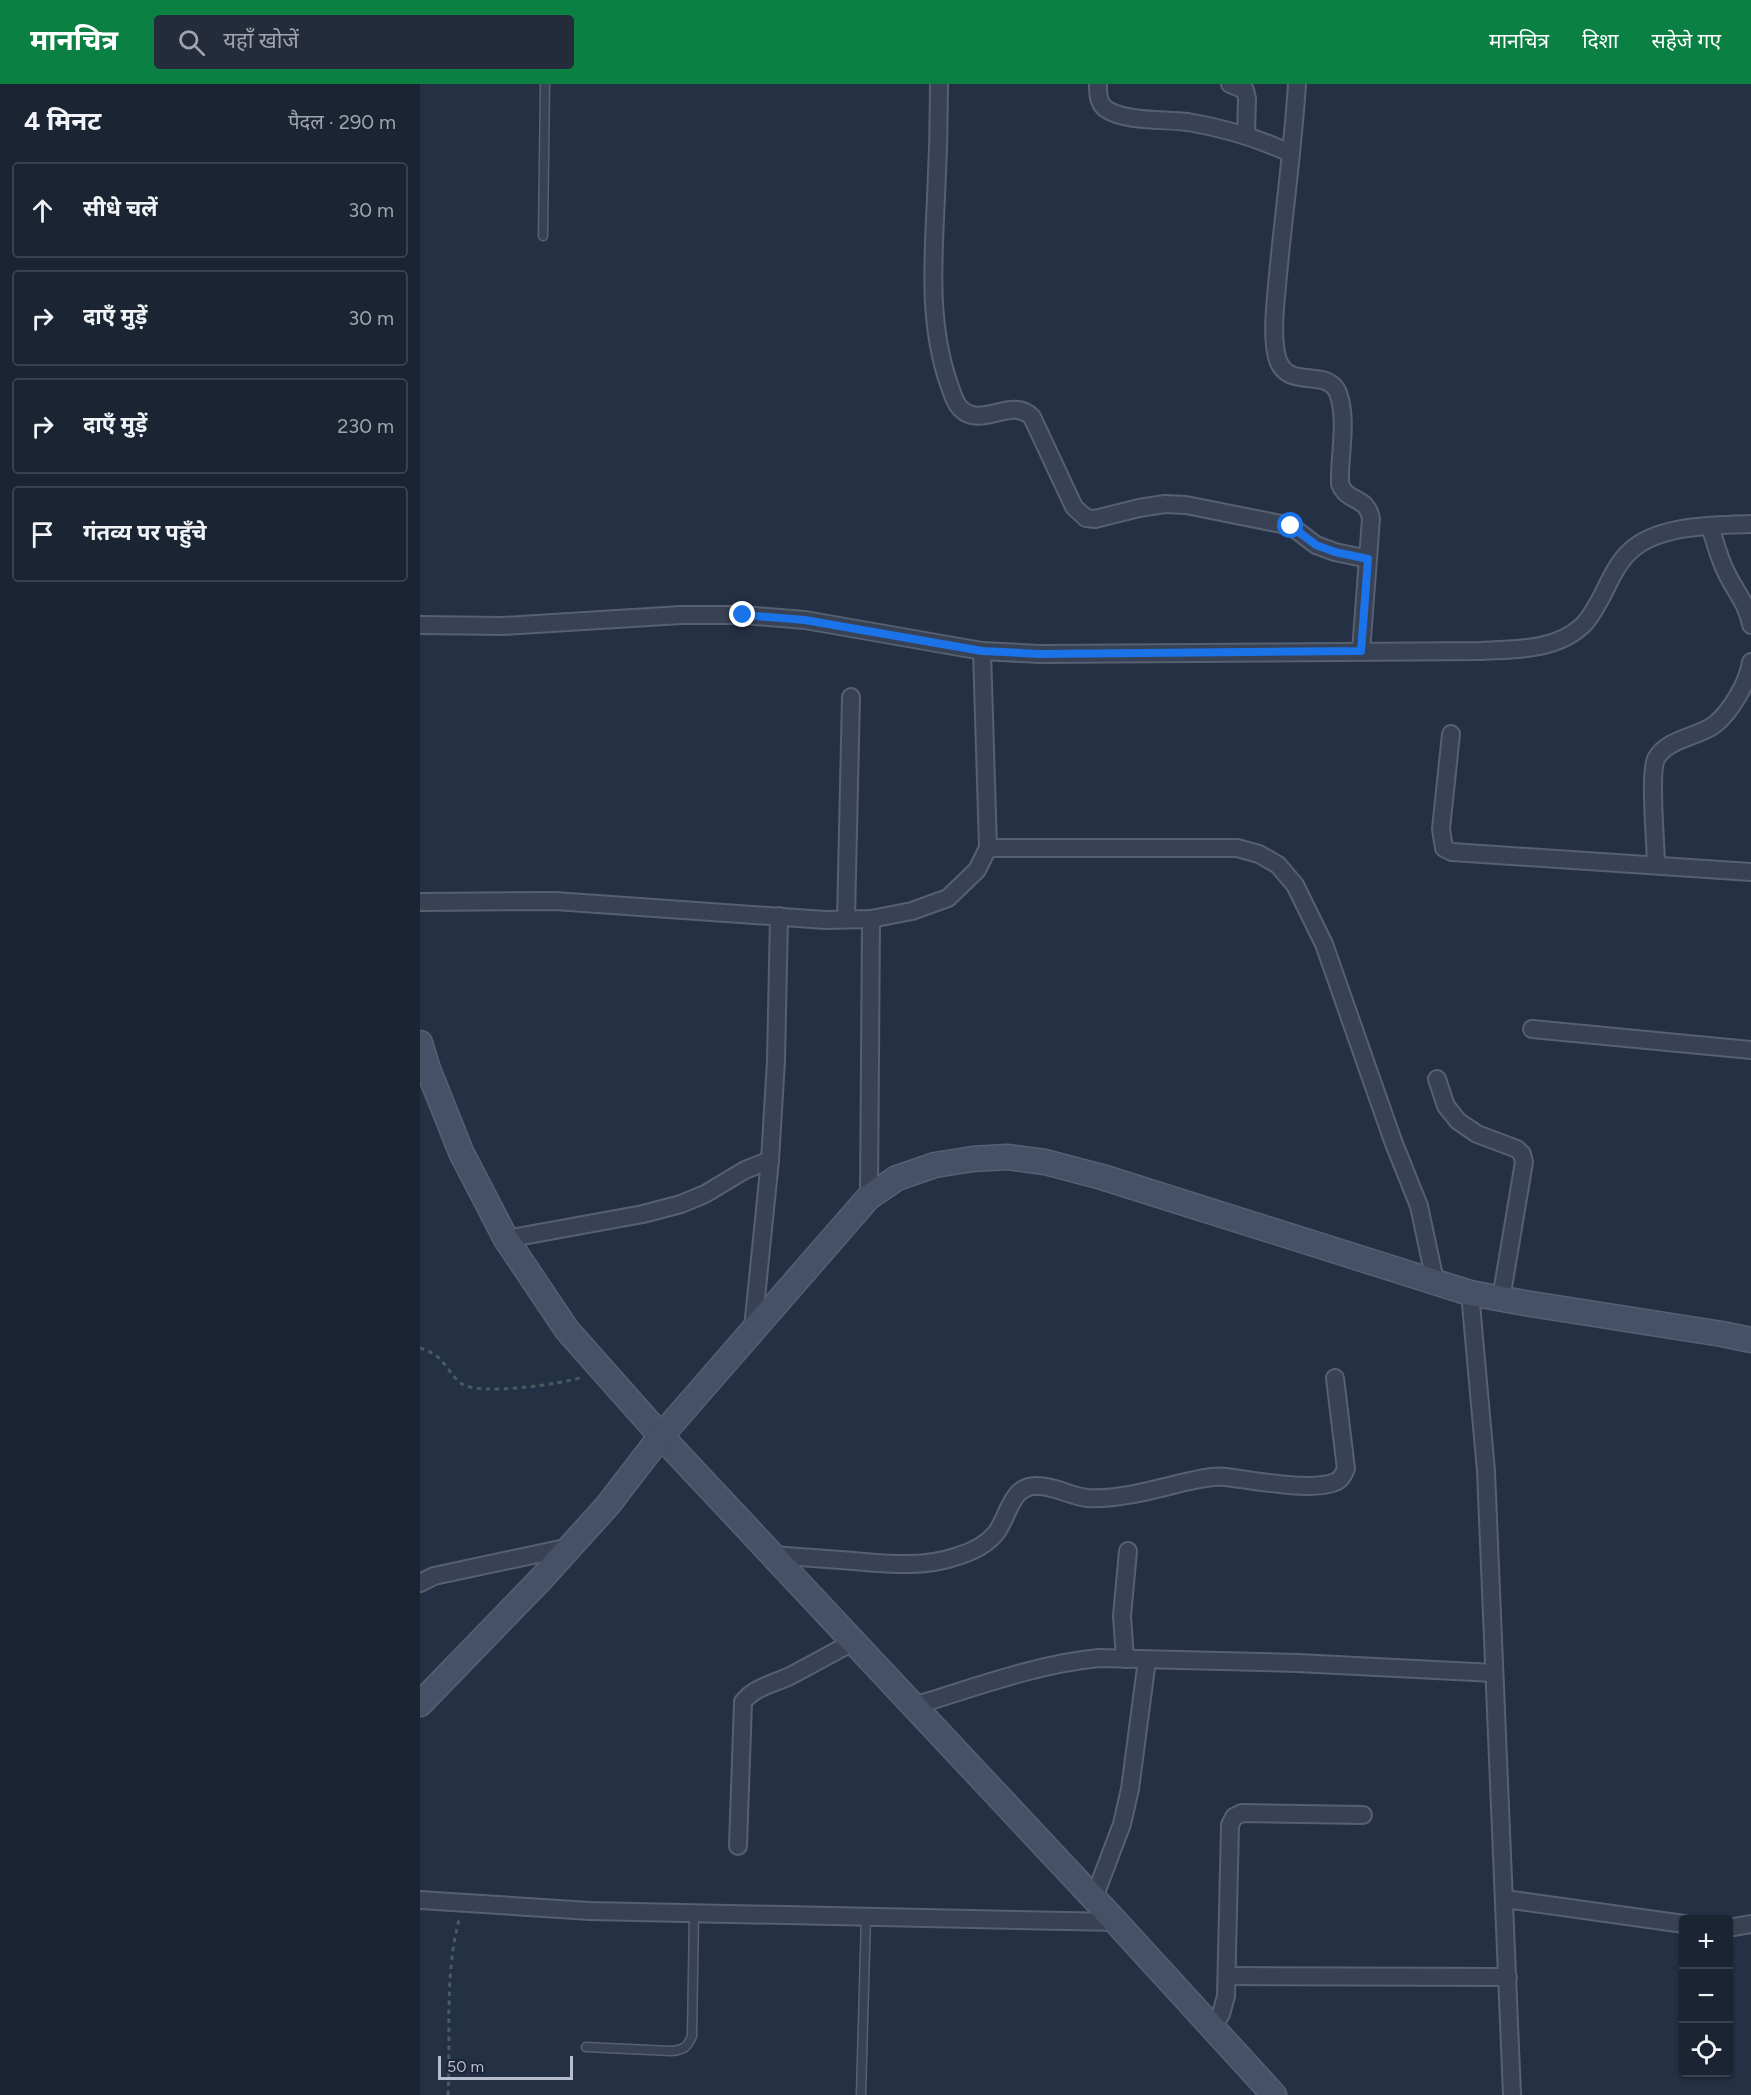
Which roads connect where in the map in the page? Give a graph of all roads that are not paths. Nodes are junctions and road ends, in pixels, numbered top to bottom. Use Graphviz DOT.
graph roads {
  1 [pos="545,84"];
  2 [pos="939,84"];
  3 [pos="1098,84"];
  4 [pos="1230,84"];
  5 [pos="1297,84"];
  6 [pos="1246,135"];
  7 [pos="1290,153"];
  8 [pos="543,236"];
  9 [pos="1751,524"];
  10 [pos="1710,526"];
  11 [pos="1368,559"];
  12 [pos="420,625"];
  13 [pos="1751,625"];
  14 [pos="982,651"];
  15 [pos="1361,651"];
  16 [pos="1751,662"];
  17 [pos="851,697"];
  18 [pos="1450,734"];
  19 [pos="988,848"];
  20 [pos="1656,864"];
  21 [pos="1751,872"];
  22 [pos="420,903"];
  23 [pos="779,916"];
  24 [pos="846,919"];
  25 [pos="871,919"];
  26 [pos="1532,1029"];
  27 [pos="420,1043"];
  28 [pos="1751,1050"];
  29 [pos="1437,1079"];
  30 [pos="770,1160"];
  31 [pos="869,1197"];
  32 [pos="506,1239"];
  33 [pos="1435,1281"];
  34 [pos="1470,1293"];
  35 [pos="1502,1299"];
  36 [pos="753,1328"];
  37 [pos="1751,1340"];
  38 [pos="1335,1378"];
  39 [pos="661,1436"];
  40 [pos="571,1546"];
  41 [pos="1128,1551"];
  42 [pos="772,1555"];
  43 [pos="420,1583"];
  44 [pos="853,1642"];
  45 [pos="1125,1659"];
  46 [pos="1147,1660"];
  47 [pos="1494,1673"];
  48 [pos="420,1704"];
  49 [pos="913,1706"];
  50 [pos="1364,1815"];
  51 [pos="738,1846"];
  52 [pos="1094,1898"];
  53 [pos="1505,1899"];
  54 [pos="420,1900"];
  55 [pos="694,1913"];
  56 [pos="867,1917"];
  57 [pos="1116,1922"];
  58 [pos="1679,1923"];
  59 [pos="1751,1924"];
  60 [pos="1733,1927"];
  61 [pos="1228,1976"];
  62 [pos="1508,1977"];
  63 [pos="1212,2028"];
  64 [pos="586,2047"];
  65 [pos="861,2095"];
  66 [pos="1274,2095"];
  67 [pos="1512,2095"];
  1 -- 8 [label="lane"];
  2 -- 11 [label="street"];
  3 -- 6 [label="street"];
  4 -- 6 [label="street"];
  5 -- 7 [label="street"];
  6 -- 7 [label="street"];
  7 -- 11 [label="street"];
  9 -- 10 [label="street"];
  10 -- 13 [label="street"];
  10 -- 15 [label="street"];
  11 -- 15 [label="street"];
  12 -- 14 [label="street"];
  14 -- 15 [label="street"];
  14 -- 19 [label="street"];
  16 -- 20 [label="street"];
  17 -- 24 [label="street"];
  18 -- 20 [label="street"];
  19 -- 25 [label="street"];
  19 -- 33 [label="street"];
  20 -- 21 [label="street"];
  22 -- 23 [label="street"];
  23 -- 24 [label="street"];
  23 -- 30 [label="street"];
  24 -- 25 [label="street"];
  25 -- 31 [label="street"];
  26 -- 28 [label="street"];
  27 -- 32 [label="street"];
  29 -- 35 [label="street"];
  30 -- 32 [label="street"];
  30 -- 36 [label="street"];
  31 -- 33 [label="street"];
  31 -- 36 [label="street"];
  32 -- 39 [label="street"];
  33 -- 34 [label="street"];
  34 -- 35 [label="street"];
  34 -- 47 [label="street"];
  35 -- 37 [label="street"];
  36 -- 39 [label="street"];
  38 -- 42 [label="street"];
  39 -- 40 [label="street"];
  39 -- 42 [label="street"];
  40 -- 43 [label="street"];
  40 -- 48 [label="street"];
  41 -- 45 [label="street"];
  42 -- 44 [label="street"];
  44 -- 49 [label="street"];
  44 -- 51 [label="street"];
  45 -- 46 [label="street"];
  45 -- 49 [label="street"];
  46 -- 47 [label="street"];
  46 -- 52 [label="street"];
  47 -- 53 [label="street"];
  49 -- 52 [label="street"];
  50 -- 61 [label="street"];
  52 -- 57 [label="street"];
  53 -- 58 [label="street"];
  53 -- 62 [label="street"];
  54 -- 55 [label="street"];
  55 -- 56 [label="street"];
  55 -- 64 [label="lane"];
  56 -- 57 [label="street"];
  56 -- 65 [label="lane"];
  57 -- 63 [label="street"];
  59 -- 60 [label="street"];
  61 -- 62 [label="street"];
  61 -- 63 [label="street"];
  62 -- 67 [label="street"];
  63 -- 66 [label="street"];
}
